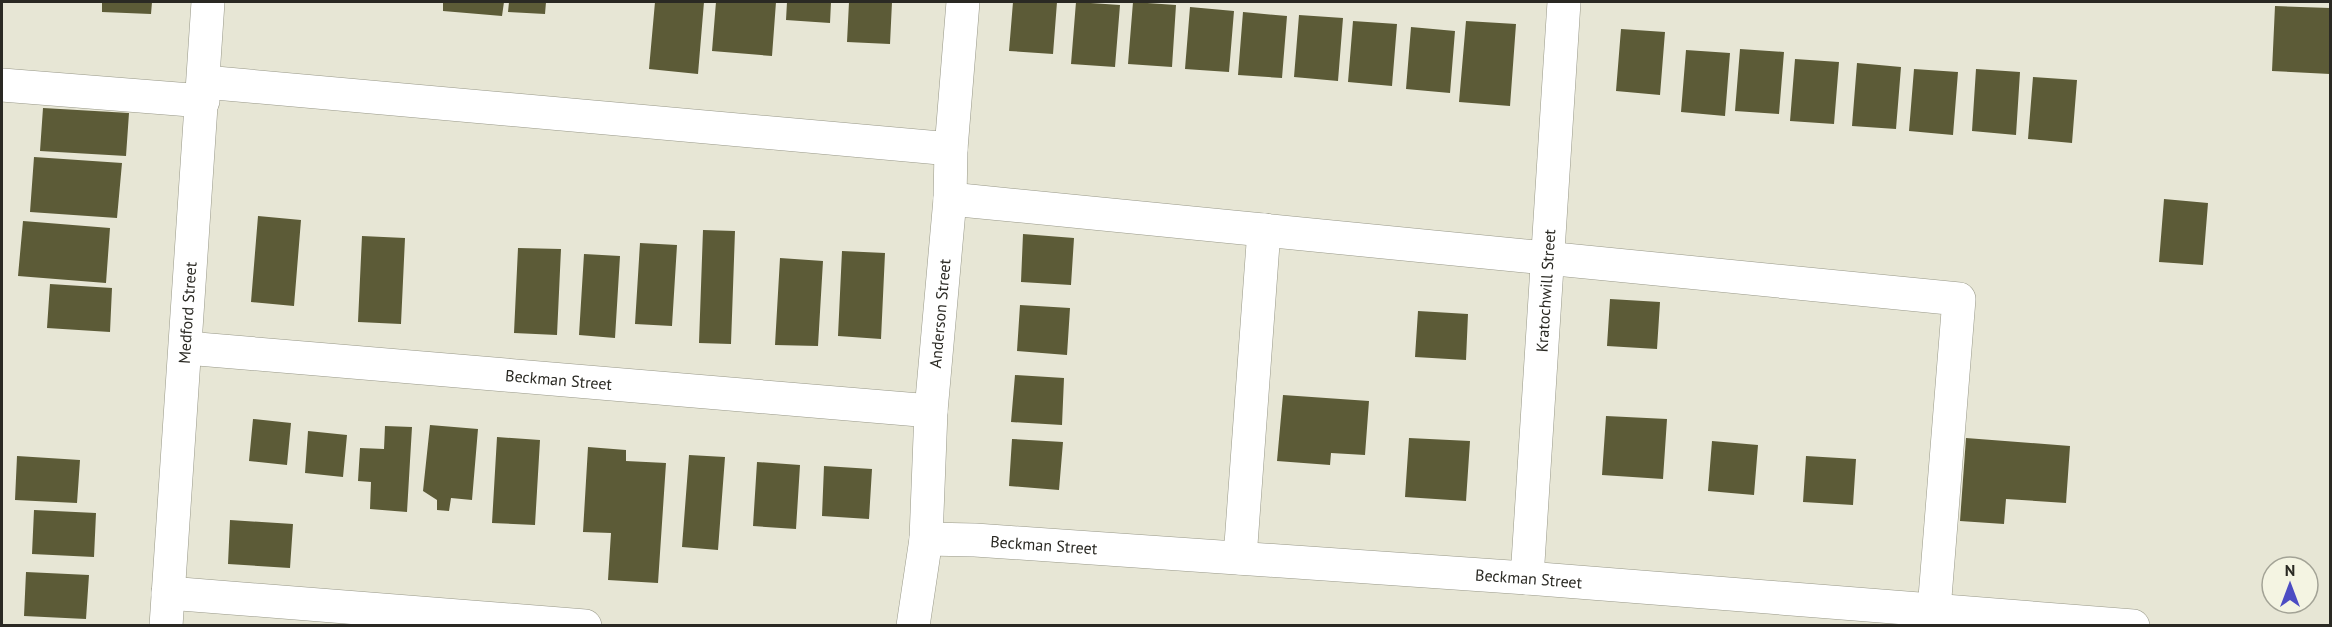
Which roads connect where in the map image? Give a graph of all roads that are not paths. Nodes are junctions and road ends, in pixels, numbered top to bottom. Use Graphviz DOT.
graph roads {
  1 [pos="208,2"];
  2 [pos="963,2"];
  3 [pos="1564,2"];
  4 [pos="2,85"];
  5 [pos="203,92"];
  6 [pos="951,149"];
  7 [pos="950,199"];
  8 [pos="1264,230"];
  9 [pos="1548,258"];
  10 [pos="186,348"];
  11 [pos="931,411"];
  12 [pos="926,539"];
  13 [pos="1240,558"];
  14 [pos="1527,578"];
  15 [pos="168,593"];
  16 [pos="1934,610"];
  17 [pos="2003,620"];
  18 [pos="166,626"];
  19 [pos="585,626"];
  20 [pos="913,626"];
  21 [pos="2133,626"];
  1 -- 5 [label="street, Medford Street"];
  2 -- 6 [label="street, Anderson Street"];
  3 -- 9 [label="street, Kratochwill Street"];
  4 -- 5 [label="street"];
  5 -- 6 [label="street"];
  5 -- 10 [label="street, Medford Street"];
  6 -- 7 [label="street, Anderson Street"];
  7 -- 8 [label="street"];
  7 -- 11 [label="street, Anderson Street"];
  8 -- 9 [label="street"];
  8 -- 13 [label="street"];
  9 -- 14 [label="street, Kratochwill Street"];
  9 -- 16 [label="street"];
  10 -- 11 [label="street, Beckman Street"];
  10 -- 15 [label="street, Medford Street"];
  11 -- 12 [label="street, Anderson Street"];
  12 -- 13 [label="street, Beckman Street"];
  12 -- 20 [label="street, Anderson Street"];
  13 -- 14 [label="street, Beckman Street"];
  14 -- 16 [label="street, Beckman Street"];
  15 -- 18 [label="street, Medford Street"];
  15 -- 19 [label="street"];
  16 -- 17 [label="street, Beckman Street"];
  17 -- 21 [label="street, Beckman Street"];
}
